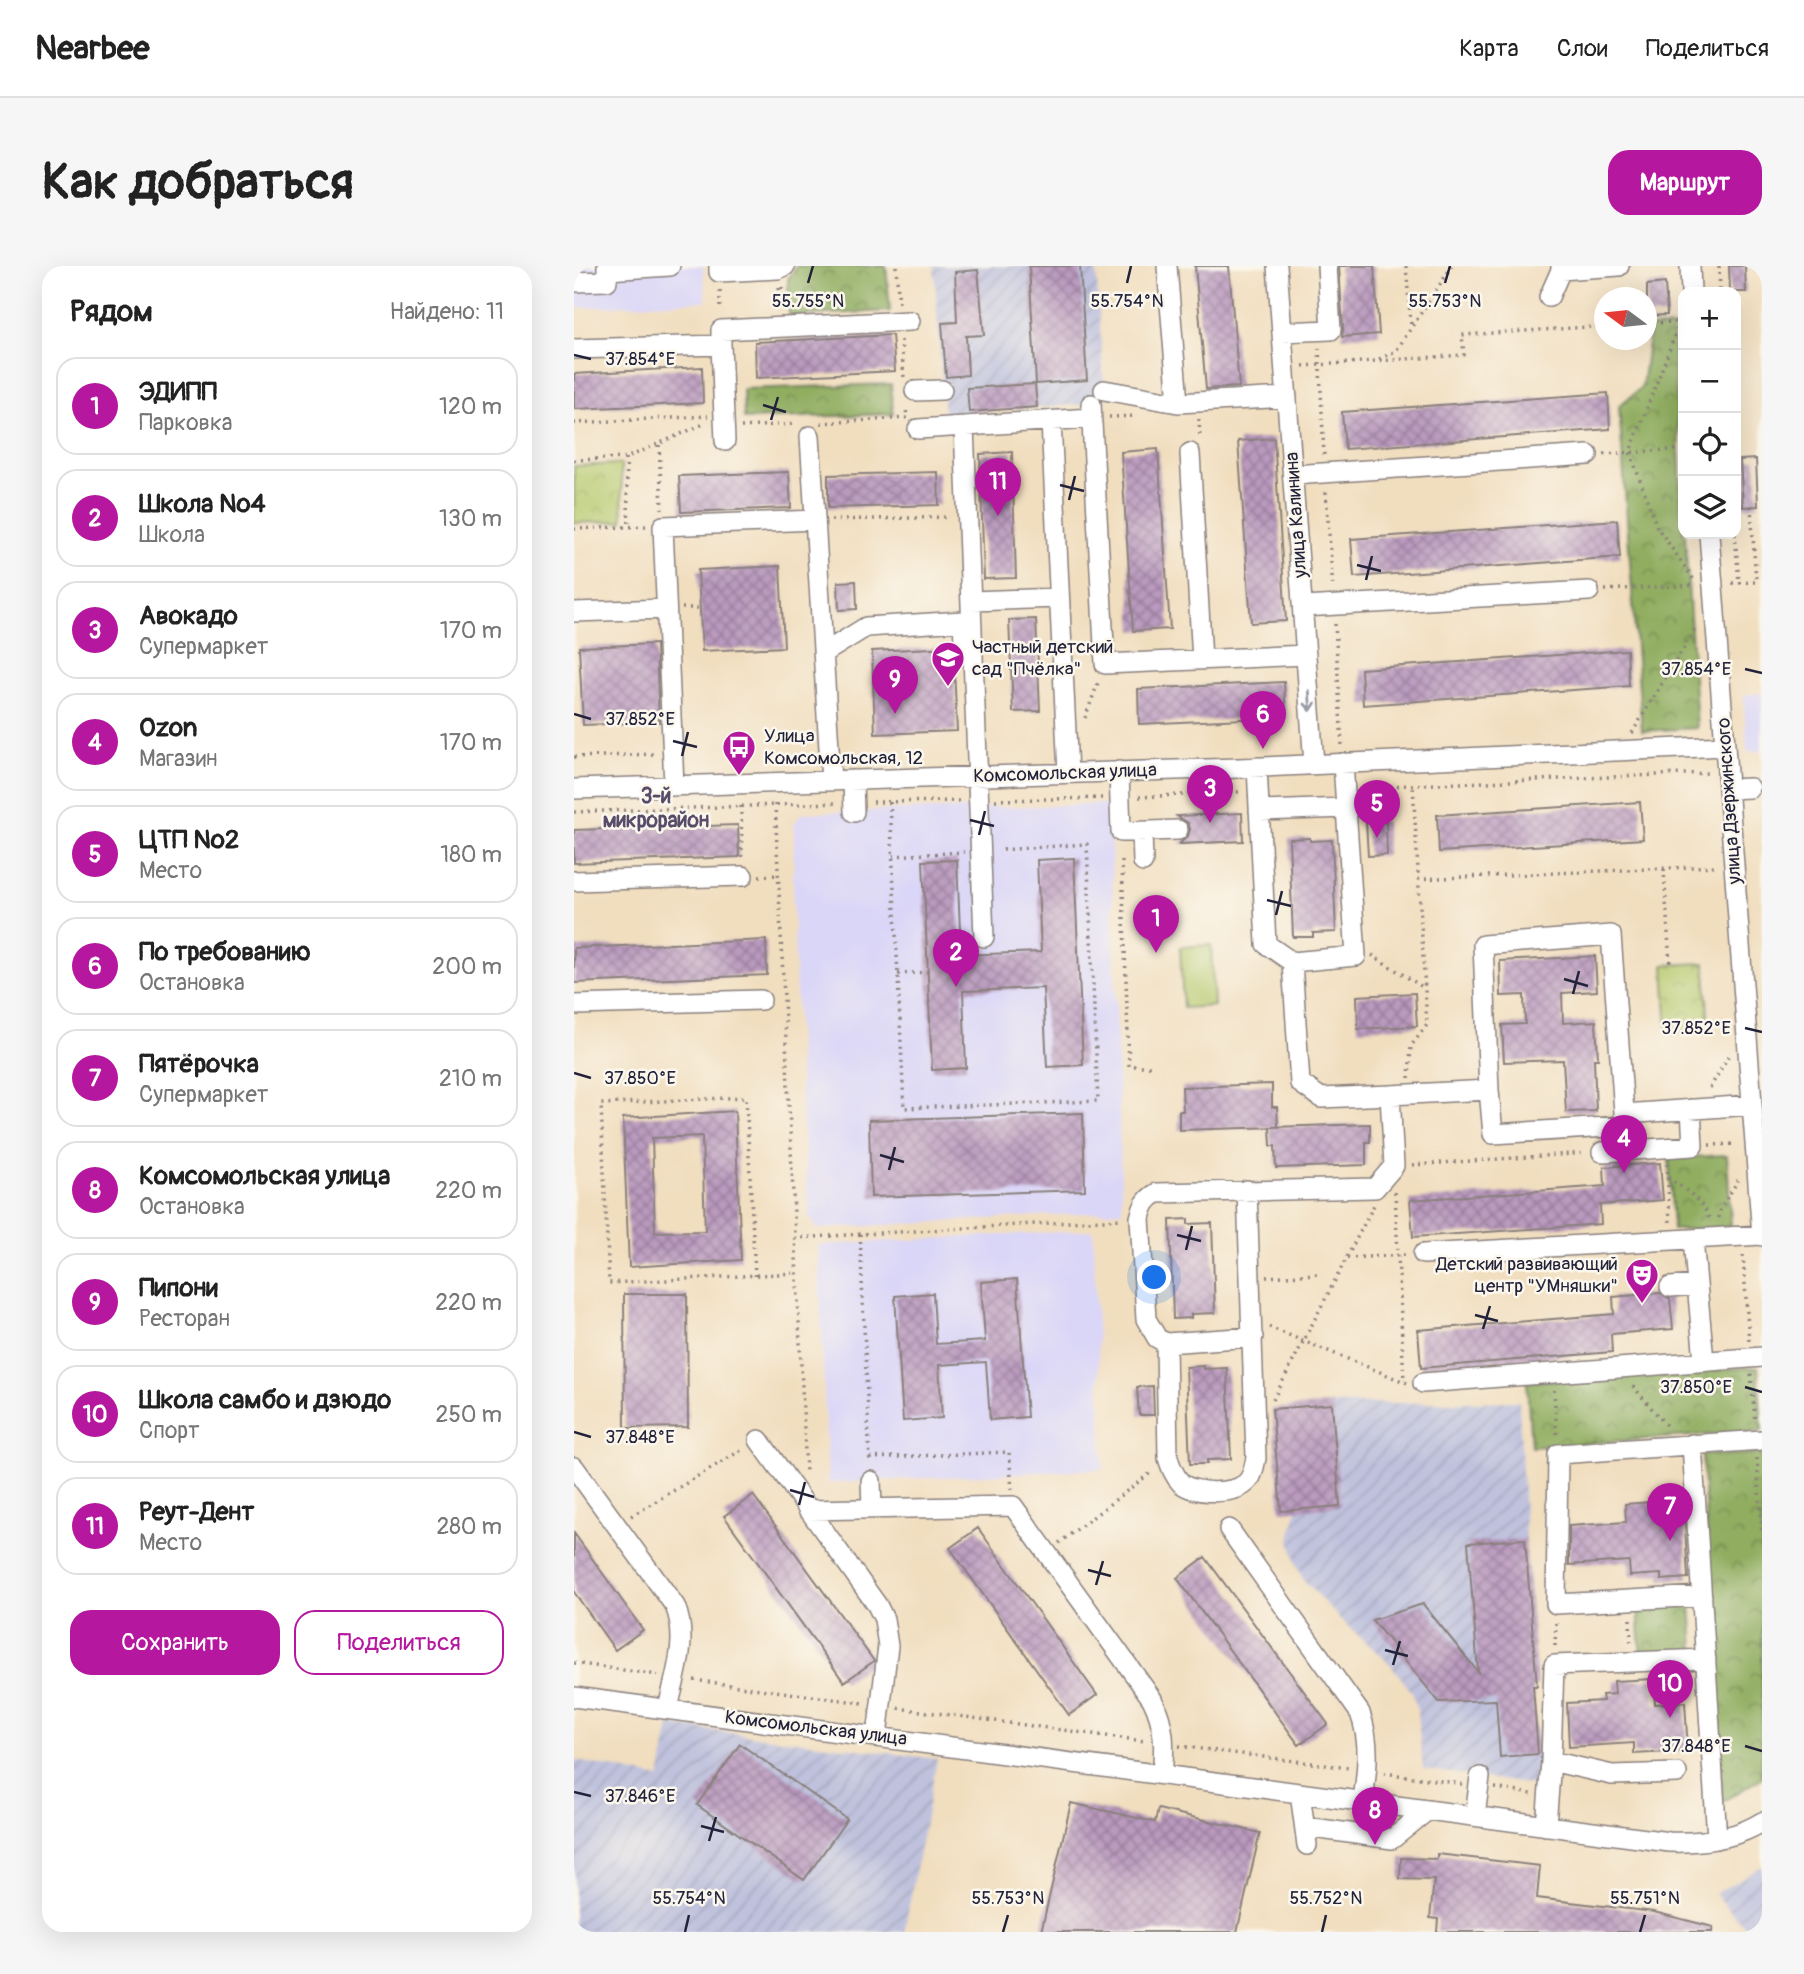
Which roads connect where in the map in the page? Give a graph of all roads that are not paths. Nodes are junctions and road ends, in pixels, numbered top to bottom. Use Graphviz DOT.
graph roads {
  1 [pos="670,266"];
  2 [pos="1167,266"];
  3 [pos="1277,266"];
  4 [pos="1327,266"];
  5 [pos="1619,266"];
  6 [pos="1689,266"];
  7 [pos="607,268"];
  8 [pos="781,268"];
  9 [pos="1561,268"];
  10 [pos="719,269"];
  11 [pos="574,282"];
  12 [pos="1685,287"];
  13 [pos="1549,297"];
  14 [pos="910,321"];
  15 [pos="1282,332"];
  16 [pos="721,338"];
  17 [pos="574,349"];
  18 [pos="942,390"];
  19 [pos="915,391"];
  20 [pos="1287,397"];
  21 [pos="1096,404"];
  22 [pos="1178,404"];
  23 [pos="1051,421"];
  24 [pos="964,426"];
  25 [pos="918,429"];
  26 [pos="810,436"];
  27 [pos="725,441"];
  28 [pos="1190,453"];
  29 [pos="1588,455"];
  30 [pos="1293,475"];
  31 [pos="815,520"];
  32 [pos="1709,539"];
  33 [pos="1589,591"];
  34 [pos="1059,598"];
  35 [pos="971,601"];
  36 [pos="1303,607"];
  37 [pos="666,609"];
  38 [pos="574,612"];
  39 [pos="824,653"];
  40 [pos="1306,655"];
  41 [pos="1202,660"];
  42 [pos="1724,746"];
  43 [pos="1343,758"];
  44 [pos="1314,764"];
  45 [pos="1257,767"];
  46 [pos="1119,771"];
  47 [pos="1068,773"];
  48 [pos="974,776"];
  49 [pos="853,780"];
  50 [pos="831,781"];
  51 [pos="674,786"];
  52 [pos="1750,788"];
  53 [pos="574,789"];
  54 [pos="1728,789"];
  55 [pos="1346,808"];
  56 [pos="1259,811"];
  57 [pos="854,812"];
  58 [pos="1178,830"];
  59 [pos="1142,831"];
  60 [pos="1143,862"];
  61 [pos="743,876"];
  62 [pos="574,881"];
  63 [pos="984,937"];
  64 [pos="1292,962"];
  65 [pos="761,1000"];
  66 [pos="574,1005"];
  67 [pos="1489,1090"];
  68 [pos="1390,1095"];
  69 [pos="1752,1105"];
  70 [pos="1690,1109"];
  71 [pos="1624,1114"];
  72 [pos="1758,1125"];
  73 [pos="1602,1152"];
  74 [pos="1247,1190"];
  75 [pos="1762,1235"];
  76 [pos="1693,1239"];
  77 [pos="1423,1254"];
  78 [pos="1697,1285"];
  79 [pos="1670,1287"];
  80 [pos="1252,1329"];
  81 [pos="1166,1343"];
  82 [pos="1762,1357"];
  83 [pos="1704,1361"];
  84 [pos="1423,1383"];
  85 [pos="759,1440"];
  86 [pos="1759,1440"];
  87 [pos="1687,1444"];
  88 [pos="574,1467"];
  89 [pos="871,1481"];
  90 [pos="872,1508"];
  91 [pos="808,1510"];
  92 [pos="1229,1530"];
  93 [pos="1702,1595"];
  94 [pos="1706,1659"];
  95 [pos="574,1697"];
  96 [pos="668,1709"];
  97 [pos="877,1736"];
  98 [pos="1551,1760"];
  99 [pos="1677,1773"];
  100 [pos="1162,1774"];
  101 [pos="1480,1782"];
  102 [pos="1300,1793"];
  103 [pos="1363,1801"];
  104 [pos="1428,1810"];
  105 [pos="1475,1816"];
  106 [pos="1762,1822"];
  107 [pos="1546,1826"];
  108 [pos="1717,1839"];
  1 -- 7 [label="street"];
  2 -- 22 [label="street"];
  3 -- 15 [label="street, улица Калинина"];
  4 -- 15 [label="street"];
  5 -- 9 [label="street"];
  6 -- 12 [label="street"];
  7 -- 11 [label="street"];
  8 -- 10 [label="street"];
  9 -- 13 [label="street"];
  14 -- 16 [label="street"];
  15 -- 20 [label="street, улица Калинина"];
  16 -- 17 [label="street"];
  16 -- 27 [label="street"];
  18 -- 19 [label="street"];
  20 -- 22 [label="street"];
  20 -- 30 [label="street, улица Калинина"];
  21 -- 22 [label="street"];
  21 -- 23 [label="street"];
  21 -- 41 [label="street"];
  23 -- 24 [label="street"];
  23 -- 34 [label="street"];
  24 -- 25 [label="street"];
  24 -- 35 [label="street"];
  26 -- 31 [label="street"];
  28 -- 41 [label="street"];
  29 -- 30 [label="street"];
  30 -- 36 [label="street, улица Калинина"];
  31 -- 37 [label="street"];
  31 -- 39 [label="street"];
  32 -- 42 [label="street, улица Дзержинского"];
  33 -- 36 [label="street"];
  34 -- 35 [label="street"];
  34 -- 47 [label="street"];
  35 -- 48 [label="street"];
  36 -- 40 [label="street, улица Калинина"];
  37 -- 38 [label="street"];
  37 -- 51 [label="street"];
  39 -- 48 [label="street"];
  39 -- 50 [label="street"];
  40 -- 41 [label="street"];
  40 -- 44 [label="street, улица Калинина, one-way"];
  42 -- 43 [label="street, Комсомольская улица"];
  42 -- 54 [label="street, улица Дзержинского"];
  43 -- 44 [label="street, Комсомольская улица"];
  43 -- 55 [label="street"];
  44 -- 45 [label="street, Комсомольская улица"];
  45 -- 46 [label="street, Комсомольская улица"];
  45 -- 56 [label="street"];
  46 -- 47 [label="street, Комсомольская улица"];
  46 -- 59 [label="street"];
  47 -- 48 [label="street, Комсомольская улица"];
  48 -- 49 [label="street, Комсомольская улица"];
  48 -- 63 [label="street"];
  49 -- 50 [label="street, Комсомольская улица"];
  49 -- 57 [label="street"];
  50 -- 51 [label="street, Комсомольская улица"];
  51 -- 53 [label="street, Комсомольская улица"];
  52 -- 54 [label="street"];
  54 -- 69 [label="street, улица Дзержинского"];
  55 -- 56 [label="street"];
  55 -- 64 [label="street"];
  56 -- 64 [label="street"];
  58 -- 59 [label="street"];
  59 -- 60 [label="street"];
  61 -- 62 [label="street"];
  64 -- 68 [label="street"];
  65 -- 66 [label="street"];
  67 -- 68 [label="street"];
  67 -- 71 [label="street"];
  67 -- 71 [label="street"];
  68 -- 74 [label="street"];
  69 -- 70 [label="street"];
  69 -- 72 [label="street, улица Дзержинского"];
  70 -- 71 [label="street"];
  70 -- 73 [label="street"];
  72 -- 75 [label="street, улица Дзержинского"];
  74 -- 80 [label="street"];
  74 -- 81 [label="street"];
  75 -- 76 [label="street"];
  76 -- 77 [label="street"];
  76 -- 78 [label="street"];
  78 -- 79 [label="street"];
  78 -- 83 [label="street"];
  80 -- 81 [label="street"];
  80 -- 81 [label="street"];
  82 -- 83 [label="street"];
  83 -- 84 [label="street"];
  85 -- 91 [label="street"];
  86 -- 87 [label="street"];
  87 -- 93 [label="street"];
  87 -- 93 [label="street"];
  88 -- 96 [label="street"];
  89 -- 90 [label="street"];
  90 -- 91 [label="street"];
  90 -- 100 [label="street"];
  91 -- 97 [label="street"];
  92 -- 103 [label="street"];
  93 -- 94 [label="street"];
  94 -- 98 [label="street"];
  94 -- 108 [label="street"];
  95 -- 96 [label="street, Комсомольская улица"];
  96 -- 97 [label="street, Комсомольская улица"];
  97 -- 100 [label="street, Комсомольская улица"];
  98 -- 99 [label="street"];
  98 -- 107 [label="street"];
  100 -- 102 [label="street, Комсомольская улица"];
  101 -- 105 [label="street"];
  102 -- 103 [label="street, Комсомольская улица"];
  102 -- 104 [label="street"];
  103 -- 104 [label="street, Комсомольская улица"];
  104 -- 105 [label="street, Комсомольская улица"];
  105 -- 107 [label="street, Комсомольская улица"];
  106 -- 108 [label="street, Комсомольская улица"];
  107 -- 108 [label="street, Комсомольская улица"];
}
